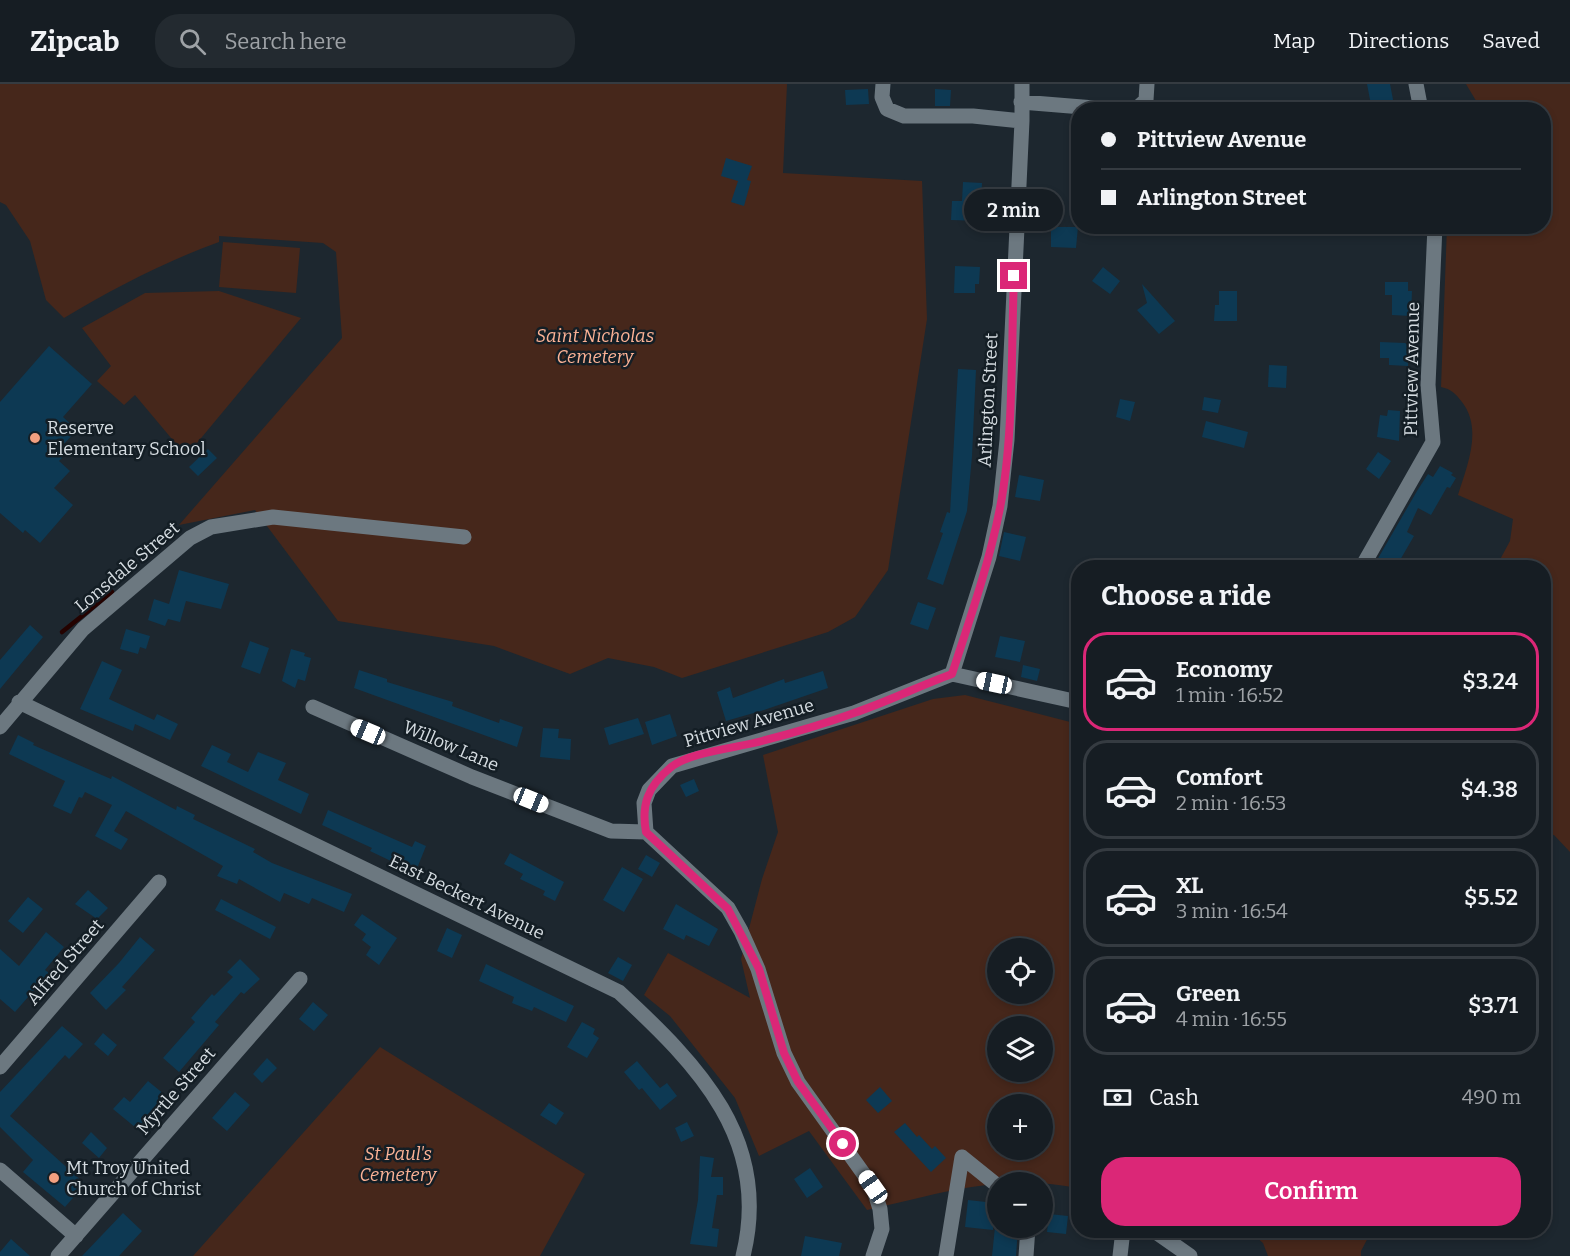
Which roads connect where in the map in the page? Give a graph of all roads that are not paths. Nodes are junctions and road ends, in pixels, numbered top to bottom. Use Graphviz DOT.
graph roads {
  1 [pos="883,84"];
  2 [pos="1022,84"];
  3 [pos="1147,84"];
  4 [pos="1416,84"];
  5 [pos="1021,102"];
  6 [pos="1144,102"];
  7 [pos="1419,102"];
  8 [pos="1071,106"];
  9 [pos="1023,121"];
  10 [pos="1435,234"];
  11 [pos="464,537"];
  12 [pos="1366,560"];
  13 [pos="952,674"];
  14 [pos="1071,700"];
  15 [pos="19,702"];
  16 [pos="313,707"];
  17 [pos="0,727"];
  18 [pos="646,832"];
  19 [pos="159,882"];
  20 [pos="300,979"];
  21 [pos="0,1067"];
  22 [pos="0,1170"];
  23 [pos="987,1177"];
  24 [pos="76,1236"];
  25 [pos="1027,1238"];
  26 [pos="1122,1238"];
  27 [pos="1164,1238"];
  28 [pos="58,1256"];
  29 [pos="743,1256"];
  30 [pos="873,1256"];
  31 [pos="946,1256"];
  32 [pos="1026,1256"];
  33 [pos="1120,1256"];
  34 [pos="1190,1256"];
  1 -- 9 [label="street"];
  2 -- 5 [label="street, Arlington Street"];
  3 -- 6 [label="street"];
  4 -- 7 [label="street"];
  5 -- 8 [label="street"];
  5 -- 9 [label="street, Arlington Street"];
  9 -- 13 [label="street, Arlington Street"];
  10 -- 12 [label="street, Pittview Avenue"];
  11 -- 15 [label="street, Lonsdale Street"];
  13 -- 14 [label="street"];
  13 -- 18 [label="street, Pittview Avenue"];
  15 -- 17 [label="street, Lonsdale Street"];
  15 -- 29 [label="street, East Beckert Avenue"];
  16 -- 18 [label="street, Willow Lane"];
  18 -- 30 [label="street"];
  19 -- 21 [label="street, Alfred Street"];
  20 -- 24 [label="street, Myrtle Street"];
  22 -- 24 [label="street"];
  23 -- 31 [label="street"];
  24 -- 28 [label="street, Myrtle Street"];
  25 -- 32 [label="street"];
  26 -- 33 [label="street"];
  27 -- 34 [label="street"];
}
